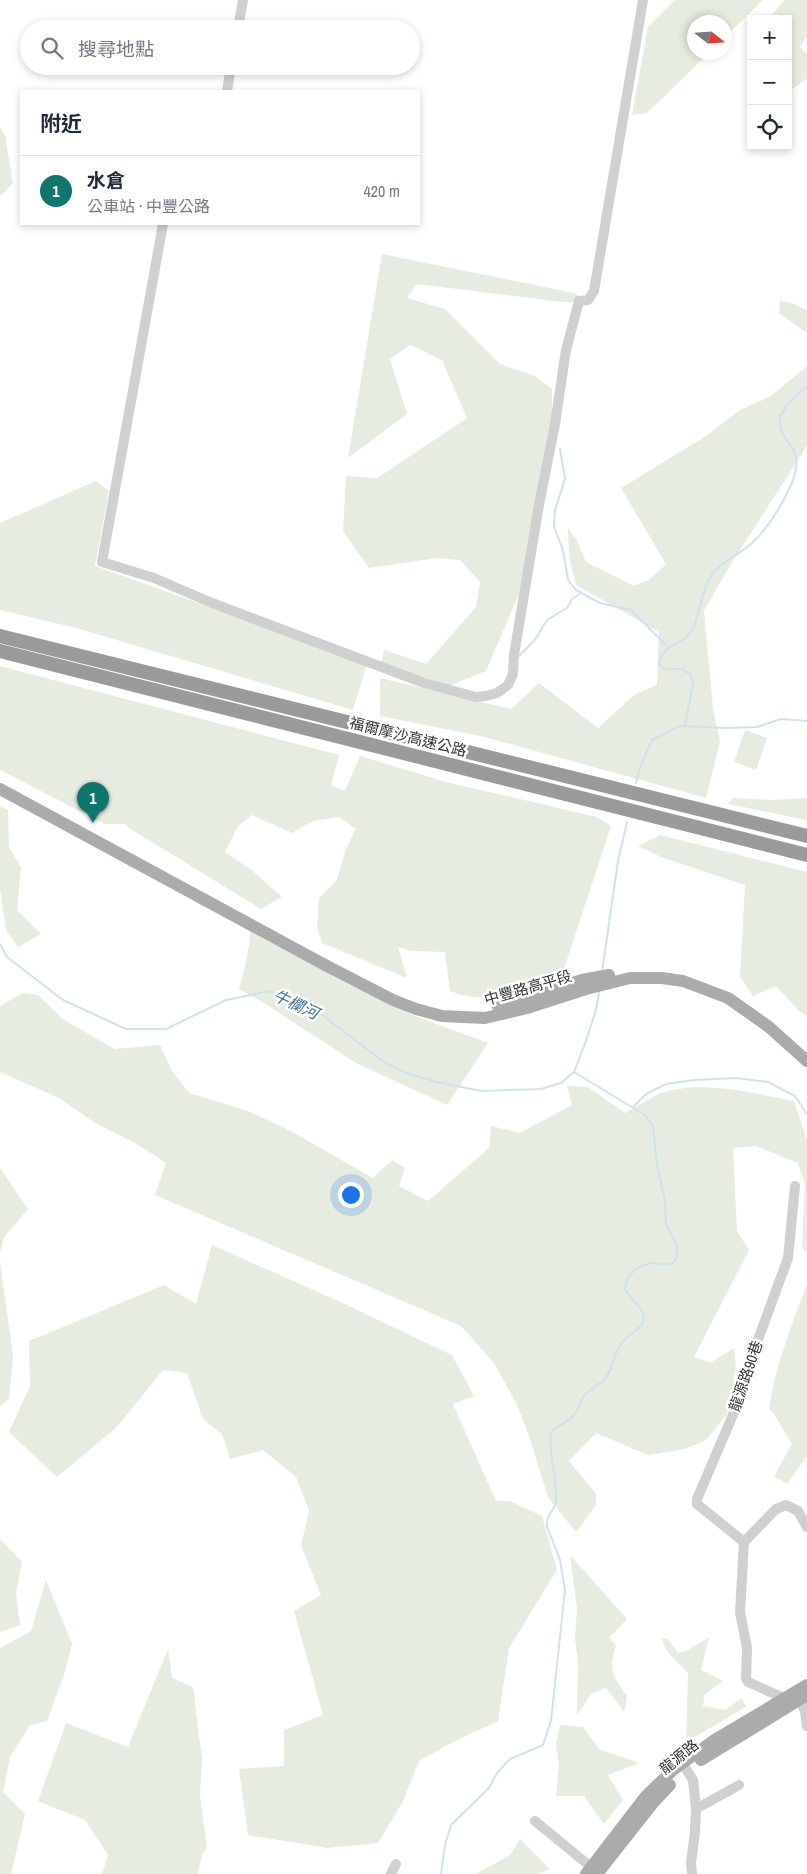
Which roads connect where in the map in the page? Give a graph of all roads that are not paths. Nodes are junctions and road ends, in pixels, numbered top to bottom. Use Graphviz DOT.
graph roads {
  1 [pos="243,0"];
  2 [pos="643,0"];
  3 [pos="240,20"];
  4 [pos="230,75"];
  5 [pos="227,90"];
  6 [pos="163,225"];
  7 [pos="0,636"];
  8 [pos="0,651"];
  9 [pos="0,781"];
  10 [pos="0,789"];
  11 [pos="807,836"];
  12 [pos="807,855"];
  13 [pos="149,864"];
  14 [pos="630,975"];
  15 [pos="807,1050"];
  16 [pos="807,1060"];
  17 [pos="794,1186"];
  18 [pos="807,1527"];
  19 [pos="744,1542"];
  20 [pos="802,1692"];
  21 [pos="784,1698"];
  22 [pos="807,1726"];
  23 [pos="685,1766"];
  24 [pos="740,1784"];
  25 [pos="696,1809"];
  26 [pos="535,1821"];
  27 [pos="396,1864"];
  28 [pos="591,1872"];
  29 [pos="390,1874"];
  30 [pos="692,1874"];
  1 -- 3 [label="street"];
  2 -- 6 [label="street"];
  4 -- 5 [label="street"];
  7 -- 11 [label="highway, 福爾摩沙高速公路"];
  8 -- 12 [label="highway, 福爾摩沙高速公路"];
  9 -- 13 [label="main road"];
  10 -- 13 [label="main road"];
  13 -- 14 [label="main road, 中豐路高平段"];
  14 -- 15 [label="main road, 中豐路高平段"];
  14 -- 16 [label="main road, 中豐路高平段"];
  17 -- 19 [label="street, 龍源路90巷"];
  18 -- 19 [label="street"];
  19 -- 21 [label="street"];
  20 -- 21 [label="main road"];
  20 -- 22 [label="street"];
  20 -- 23 [label="main road, 龍源路"];
  21 -- 23 [label="main road"];
  23 -- 25 [label="street"];
  23 -- 28 [label="main road"];
  24 -- 25 [label="street"];
  25 -- 30 [label="street"];
  26 -- 28 [label="street"];
  27 -- 29 [label="street"];
}
